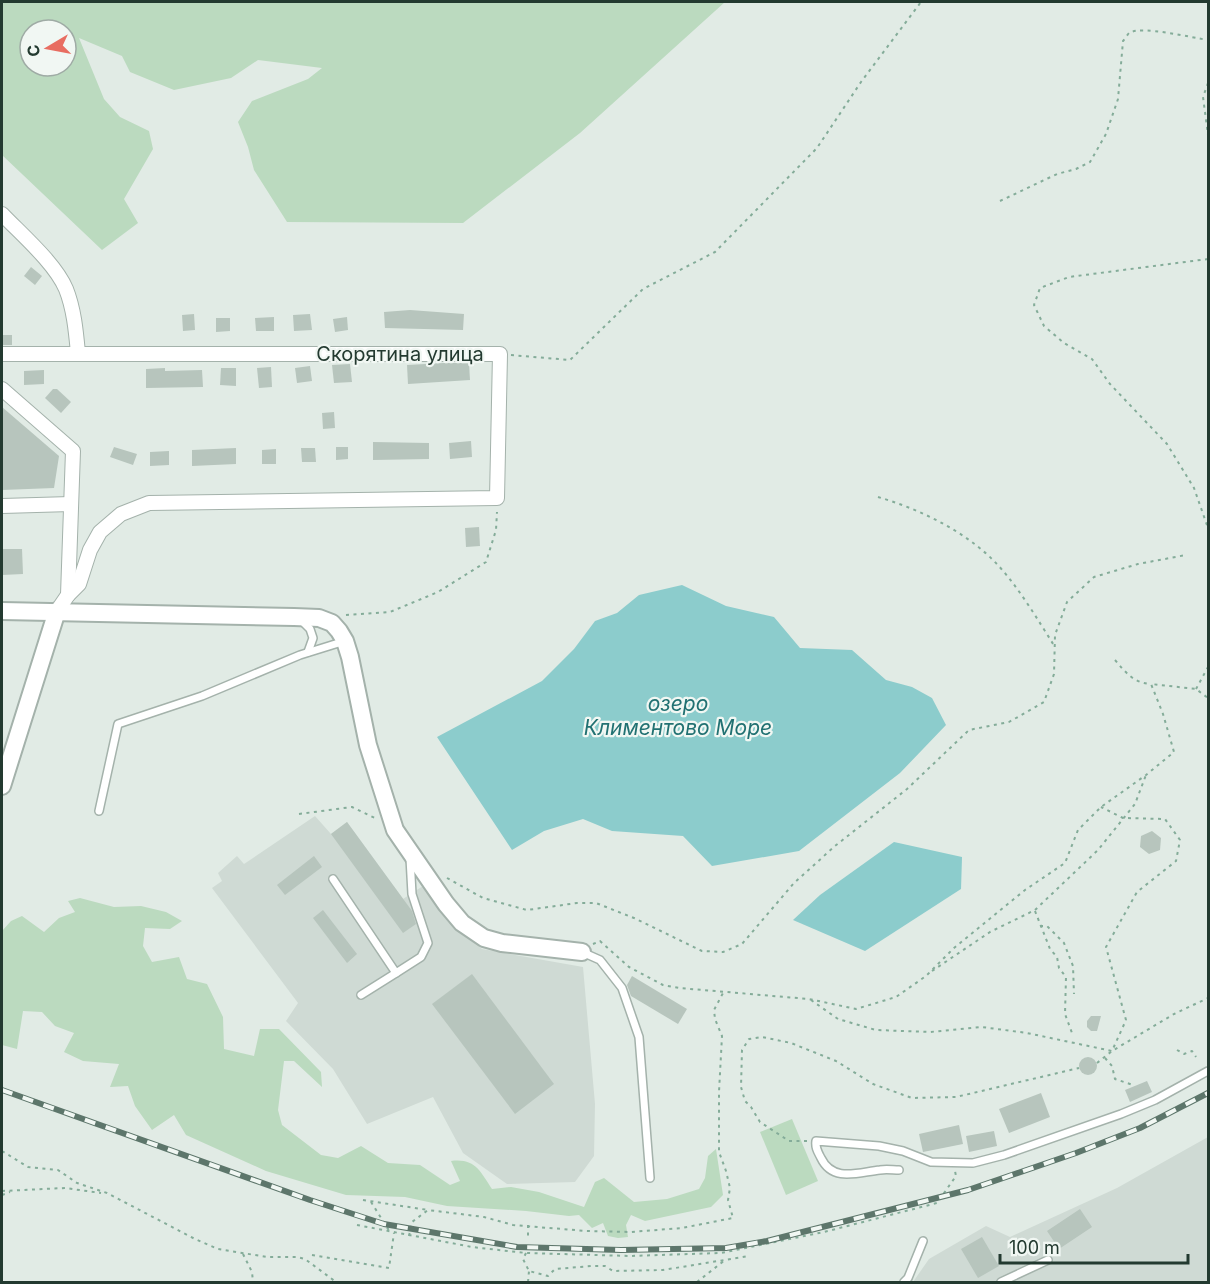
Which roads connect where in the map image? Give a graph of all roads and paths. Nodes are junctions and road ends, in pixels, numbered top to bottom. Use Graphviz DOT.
graph roads {
  1 [pos="921,2"];
  2 [pos="1209,40"];
  3 [pos="1209,83"];
  4 [pos="1209,135"];
  5 [pos="1000,201"];
  6 [pos="2,214"];
  7 [pos="1209,259"];
  8 [pos="78,353"];
  9 [pos="2,354"];
  10 [pos="500,354"];
  11 [pos="2,389"];
  12 [pos="878,497"];
  13 [pos="497,498"];
  14 [pos="71,504"];
  15 [pos="2,506"];
  16 [pos="1209,528"];
  17 [pos="1186,555"];
  18 [pos="68,595"];
  19 [pos="57,611"];
  20 [pos="2,612"];
  21 [pos="294,616"];
  22 [pos="343,616"];
  23 [pos="345,641"];
  24 [pos="1055,647"];
  25 [pos="308,653"];
  26 [pos="1115,660"];
  27 [pos="1209,667"];
  28 [pos="1152,684"];
  29 [pos="1196,689"];
  30 [pos="1209,698"];
  31 [pos="1146,775"];
  32 [pos="2,786"];
  33 [pos="1101,807"];
  34 [pos="99,811"];
  35 [pos="299,814"];
  36 [pos="1123,818"];
  37 [pos="395,830"];
  38 [pos="410,852"];
  39 [pos="442,874"];
  40 [pos="333,879"];
  41 [pos="1035,910"];
  42 [pos="1040,926"];
  43 [pos="582,952"];
  44 [pos="396,973"];
  45 [pos="926,976"];
  46 [pos="723,993"];
  47 [pos="362,994"];
  48 [pos="1074,994"];
  49 [pos="1209,998"];
  50 [pos="809,999"];
  51 [pos="1072,1033"];
  52 [pos="1177,1050"];
  53 [pos="1112,1051"];
  54 [pos="1196,1057"];
  55 [pos="1105,1058"];
  56 [pos="1097,1063"];
  57 [pos="1079,1068"];
  58 [pos="1209,1071"];
  59 [pos="1133,1084"];
  60 [pos="816,1141"];
  61 [pos="2,1151"];
  62 [pos="954,1163"];
  63 [pos="899,1170"];
  64 [pos="650,1178"];
  65 [pos="2,1193"];
  66 [pos="107,1193"];
  67 [pos="363,1200"];
  68 [pos="371,1202"];
  69 [pos="428,1210"];
  70 [pos="357,1224"];
  71 [pos="528,1225"];
  72 [pos="392,1233"];
  73 [pos="409,1236"];
  74 [pos="528,1240"];
  75 [pos="923,1241"];
  76 [pos="526,1253"];
  77 [pos="243,1254"];
  78 [pos="312,1256"];
  79 [pos="749,1256"];
  80 [pos="726,1259"];
  81 [pos="1048,1260"];
  82 [pos="529,1271"];
  83 [pos="253,1282"];
  84 [pos="336,1282"];
  85 [pos="528,1282"];
  86 [pos="697,1282"];
  87 [pos="904,1282"];
  88 [pos="1000,1282"];
  1 -- 10 [label="path"];
  2 -- 5 [label="path"];
  3 -- 4 [label="path"];
  6 -- 8 [label="street"];
  7 -- 16 [label="path"];
  8 -- 9 [label="street, Скорятина улица"];
  8 -- 10 [label="street, Скорятина улица"];
  10 -- 13 [label="street, Скорятина улица"];
  11 -- 14 [label="street"];
  12 -- 24 [label="path"];
  13 -- 18 [label="street"];
  13 -- 22 [label="path"];
  14 -- 15 [label="street"];
  14 -- 18 [label="street"];
  17 -- 24 [label="path"];
  18 -- 19 [label="street"];
  19 -- 20 [label="street"];
  19 -- 21 [label="street"];
  19 -- 32 [label="street"];
  21 -- 23 [label="street"];
  21 -- 25 [label="lane"];
  23 -- 25 [label="lane"];
  23 -- 37 [label="street"];
  24 -- 39 [label="path"];
  25 -- 34 [label="lane"];
  26 -- 28 [label="path"];
  27 -- 29 [label="path"];
  28 -- 29 [label="path"];
  28 -- 31 [label="path"];
  29 -- 30 [label="path"];
  31 -- 33 [label="path"];
  31 -- 36 [label="path"];
  33 -- 36 [label="path"];
  33 -- 45 [label="path"];
  35 -- 37 [label="path"];
  36 -- 41 [label="path"];
  36 -- 53 [label="path"];
  37 -- 38 [label="street"];
  38 -- 43 [label="street"];
  38 -- 44 [label="lane"];
  40 -- 44 [label="lane"];
  41 -- 42 [label="path"];
  41 -- 45 [label="path"];
  42 -- 48 [label="path"];
  42 -- 51 [label="path"];
  43 -- 46 [label="path"];
  43 -- 64 [label="lane"];
  44 -- 47 [label="lane"];
  45 -- 50 [label="path"];
  46 -- 50 [label="path"];
  46 -- 71 [label="path"];
  49 -- 53 [label="path"];
  50 -- 53 [label="path"];
  52 -- 54 [label="path"];
  53 -- 55 [label="path"];
  55 -- 56 [label="path"];
  55 -- 59 [label="path"];
  57 -- 60 [label="path"];
  58 -- 62 [label="lane"];
  60 -- 62 [label="lane"];
  60 -- 63 [label="lane"];
  61 -- 66 [label="path"];
  62 -- 76 [label="path"];
  65 -- 66 [label="path"];
  66 -- 77 [label="path"];
  67 -- 68 [label="path"];
  68 -- 69 [label="path"];
  68 -- 72 [label="path"];
  69 -- 71 [label="path"];
  69 -- 73 [label="path"];
  70 -- 72 [label="path"];
  71 -- 74 [label="path"];
  72 -- 73 [label="path"];
  72 -- 78 [label="path"];
  73 -- 76 [label="path"];
  75 -- 87 [label="lane"];
  76 -- 82 [label="path"];
  77 -- 83 [label="path"];
  77 -- 84 [label="path"];
  79 -- 80 [label="path"];
  80 -- 82 [label="path"];
  80 -- 86 [label="path"];
  81 -- 88 [label="lane"];
  82 -- 85 [label="path"];
}
